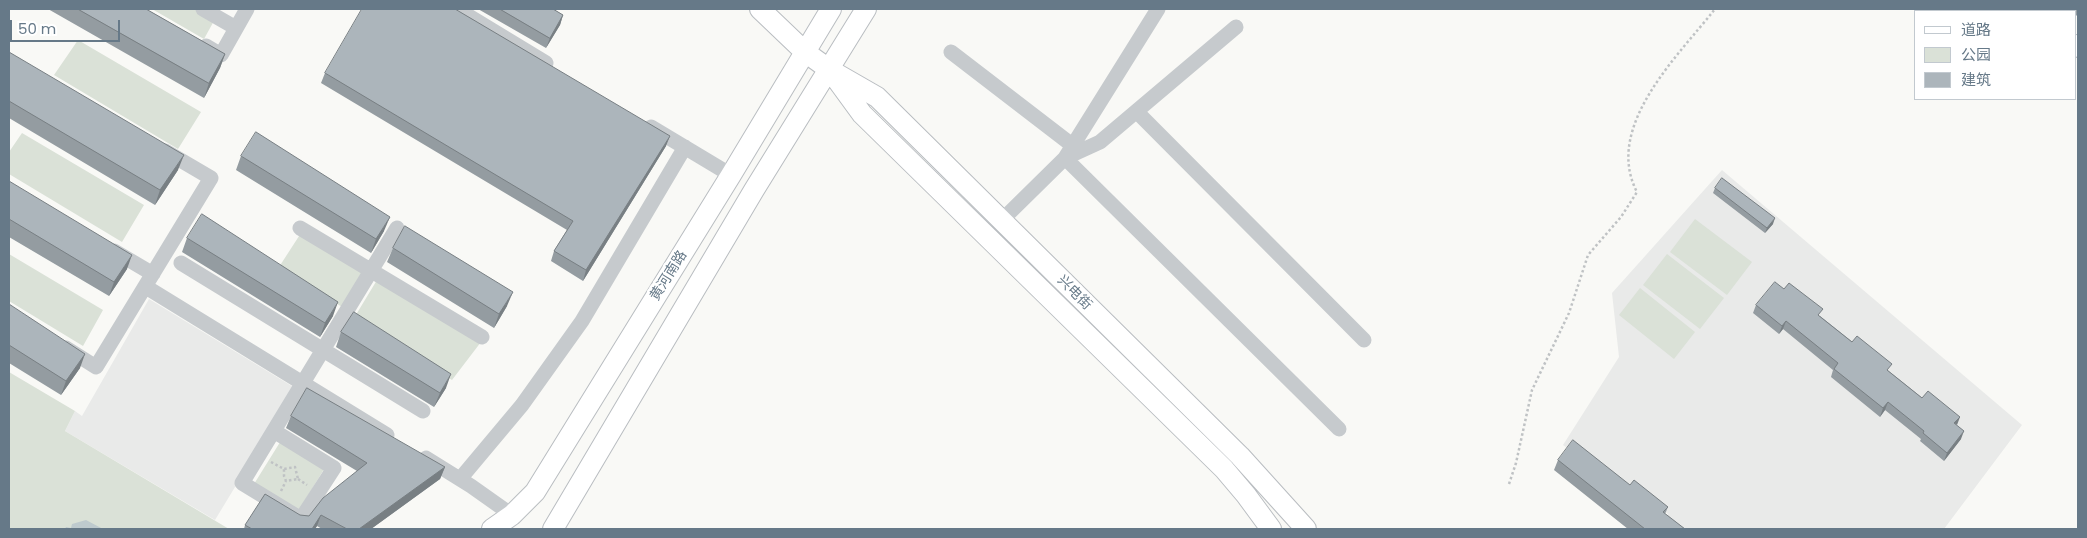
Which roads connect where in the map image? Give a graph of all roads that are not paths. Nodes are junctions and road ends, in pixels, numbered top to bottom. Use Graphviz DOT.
graph roads {
  1 [pos="203,9"];
  2 [pos="247,9"];
  3 [pos="457,9"];
  4 [pos="760,9"];
  5 [pos="831,9"];
  6 [pos="866,9"];
  7 [pos="1158,9"];
  8 [pos="1236,27"];
  9 [pos="236,28"];
  10 [pos="190,36"];
  11 [pos="805,52"];
  12 [pos="951,52"];
  13 [pos="557,70"];
  14 [pos="830,70"];
  15 [pos="1137,112"];
  16 [pos="640,120"];
  17 [pos="152,144"];
  18 [pos="685,147"];
  19 [pos="1068,152"];
  20 [pos="731,175"];
  21 [pos="754,190"];
  22 [pos="381,218"];
  23 [pos="300,228"];
  24 [pos="397,228"];
  25 [pos="994,228"];
  26 [pos="413,238"];
  27 [pos="102,244"];
  28 [pos="181,263"];
  29 [pos="372,271"];
  30 [pos="149,281"];
  31 [pos="329,303"];
  32 [pos="346,313"];
  33 [pos="362,323"];
  34 [pos="482,337"];
  35 [pos="1364,340"];
  36 [pos="56,342"];
  37 [pos="323,350"];
  38 [pos="302,384"];
  39 [pos="423,411"];
  40 [pos="1340,429"];
  41 [pos="274,431"];
  42 [pos="460,479"];
  43 [pos="512,515"];
  44 [pos="492,529"];
  45 [pos="553,529"];
  46 [pos="1271,529"];
  47 [pos="1306,529"];
  1 -- 9 [label="street"];
  2 -- 9 [label="street"];
  3 -- 13 [label="street"];
  4 -- 11 [label="main road, 兴电街"];
  5 -- 11 [label="main road, 黄河南路"];
  6 -- 14 [label="main road, 黄河南路"];
  7 -- 19 [label="street"];
  8 -- 15 [label="street"];
  9 -- 10 [label="street"];
  11 -- 14 [label="main road, 兴电街"];
  11 -- 20 [label="main road, 黄河南路"];
  12 -- 19 [label="street"];
  14 -- 21 [label="main road, 黄河南路"];
  14 -- 25 [label="main road, 兴电街"];
  15 -- 19 [label="street"];
  15 -- 35 [label="street"];
  16 -- 18 [label="street"];
  17 -- 30 [label="street"];
  18 -- 20 [label="street"];
  18 -- 42 [label="street"];
  19 -- 25 [label="street"];
  19 -- 40 [label="street"];
  20 -- 21 [label="main road"];
  20 -- 43 [label="main road, 黄河南路"];
  21 -- 45 [label="main road, 黄河南路"];
  22 -- 24 [label="street"];
  23 -- 29 [label="street"];
  24 -- 26 [label="street"];
  24 -- 29 [label="street"];
  25 -- 46 [label="main road, 兴电街"];
  25 -- 47 [label="main road, 兴电街"];
  27 -- 30 [label="street"];
  28 -- 37 [label="street"];
  29 -- 32 [label="street"];
  29 -- 34 [label="street"];
  30 -- 36 [label="street"];
  30 -- 38 [label="street"];
  31 -- 32 [label="street"];
  32 -- 33 [label="street"];
  32 -- 37 [label="street"];
  37 -- 38 [label="street"];
  37 -- 39 [label="street"];
  38 -- 41 [label="street"];
  38 -- 42 [label="street"];
  41 -- 41 [label="street"];
  42 -- 43 [label="street"];
  43 -- 44 [label="main road, 黄河南路"];
}
